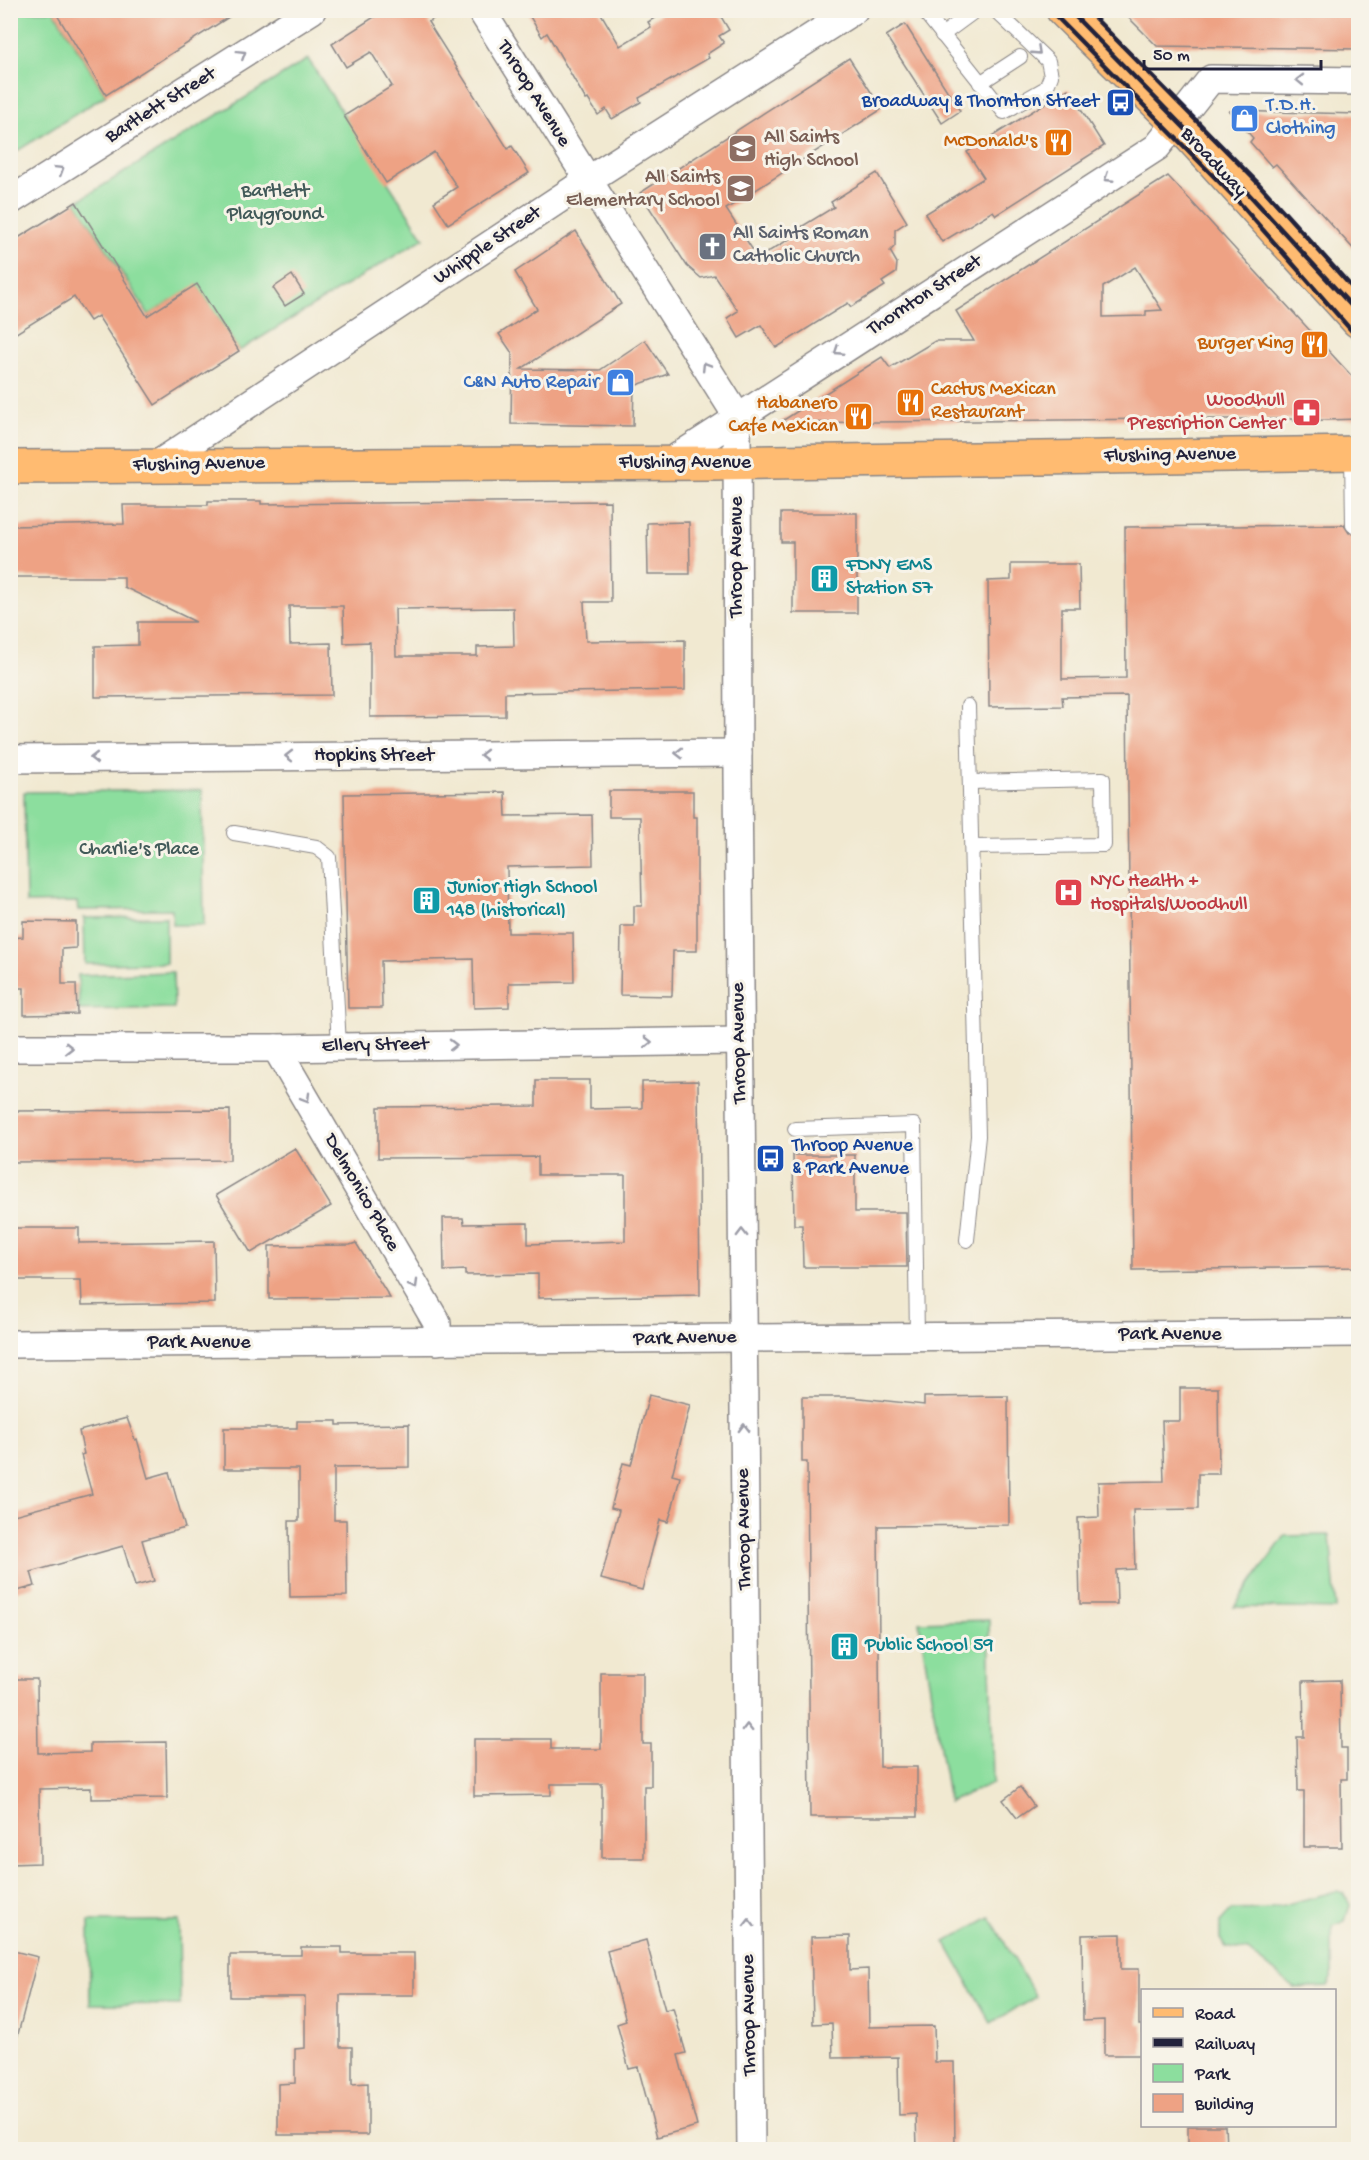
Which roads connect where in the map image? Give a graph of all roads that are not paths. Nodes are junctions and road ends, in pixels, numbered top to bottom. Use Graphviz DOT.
graph roads {
  1 [pos="312,10"];
  2 [pos="481,10"];
  3 [pos="854,10"];
  4 [pos="923,10"];
  5 [pos="976,10"];
  6 [pos="995,10"];
  7 [pos="1063,10"];
  8 [pos="942,34"];
  9 [pos="1020,57"];
  10 [pos="1359,81"];
  11 [pos="980,83"];
  12 [pos="1176,123"];
  13 [pos="588,180"];
  14 [pos="10,201"];
  15 [pos="1359,321"];
  16 [pos="737,416"];
  17 [pos="1355,453"];
  18 [pos="668,463"];
  19 [pos="737,463"];
  20 [pos="155,466"];
  21 [pos="10,467"];
  22 [pos="1353,525"];
  23 [pos="968,706"];
  24 [pos="738,753"];
  25 [pos="10,759"];
  26 [pos="970,782"];
  27 [pos="234,833"];
  28 [pos="972,847"];
  29 [pos="740,1041"];
  30 [pos="339,1047"];
  31 [pos="10,1048"];
  32 [pos="276,1048"];
  33 [pos="795,1129"];
  34 [pos="967,1240"];
  35 [pos="1359,1333"];
  36 [pos="917,1337"];
  37 [pos="743,1339"];
  38 [pos="437,1341"];
  39 [pos="10,1344"];
  40 [pos="751,2150"];
  14 -- 1 [label="street, Bartlett Street, one-way"];
  2 -- 13 [label="street, Throop Avenue"];
  3 -- 13 [label="street, Whipple Street"];
  4 -- 8 [label="lane"];
  5 -- 8 [label="lane"];
  6 -- 11 [label="lane, one-way"];
  7 -- 12 [label="main road, Broadway"];
  8 -- 11 [label="lane"];
  9 -- 11 [label="lane"];
  10 -- 12 [label="street, Thornton Street, one-way"];
  12 -- 15 [label="main road, Broadway"];
  12 -- 16 [label="street, Thornton Street, one-way"];
  16 -- 13 [label="street, Throop Avenue, one-way"];
  13 -- 20 [label="street, Whipple Street"];
  16 -- 18 [label="street, Thornton Street"];
  16 -- 19 [label="street, Throop Avenue"];
  17 -- 19 [label="main road, Flushing Avenue"];
  17 -- 22 [label="lane"];
  18 -- 19 [label="main road, Flushing Avenue"];
  18 -- 20 [label="main road, Flushing Avenue"];
  19 -- 24 [label="street, Throop Avenue"];
  20 -- 21 [label="main road, Flushing Avenue"];
  23 -- 26 [label="lane"];
  24 -- 25 [label="street, Hopkins Street, one-way"];
  24 -- 29 [label="street, Throop Avenue"];
  26 -- 28 [label="lane"];
  26 -- 28 [label="lane"];
  27 -- 30 [label="lane"];
  28 -- 34 [label="lane"];
  30 -- 29 [label="street, Ellery Street, one-way"];
  37 -- 29 [label="street, Throop Avenue, one-way"];
  30 -- 32 [label="street, Ellery Street"];
  31 -- 32 [label="street, Ellery Street, one-way"];
  32 -- 38 [label="street, Delmonico Place, one-way"];
  33 -- 36 [label="lane"];
  35 -- 36 [label="street, Park Avenue"];
  36 -- 37 [label="street, Park Avenue"];
  37 -- 38 [label="street, Park Avenue"];
  40 -- 37 [label="street, Throop Avenue, one-way"];
  38 -- 39 [label="street, Park Avenue"];
}
